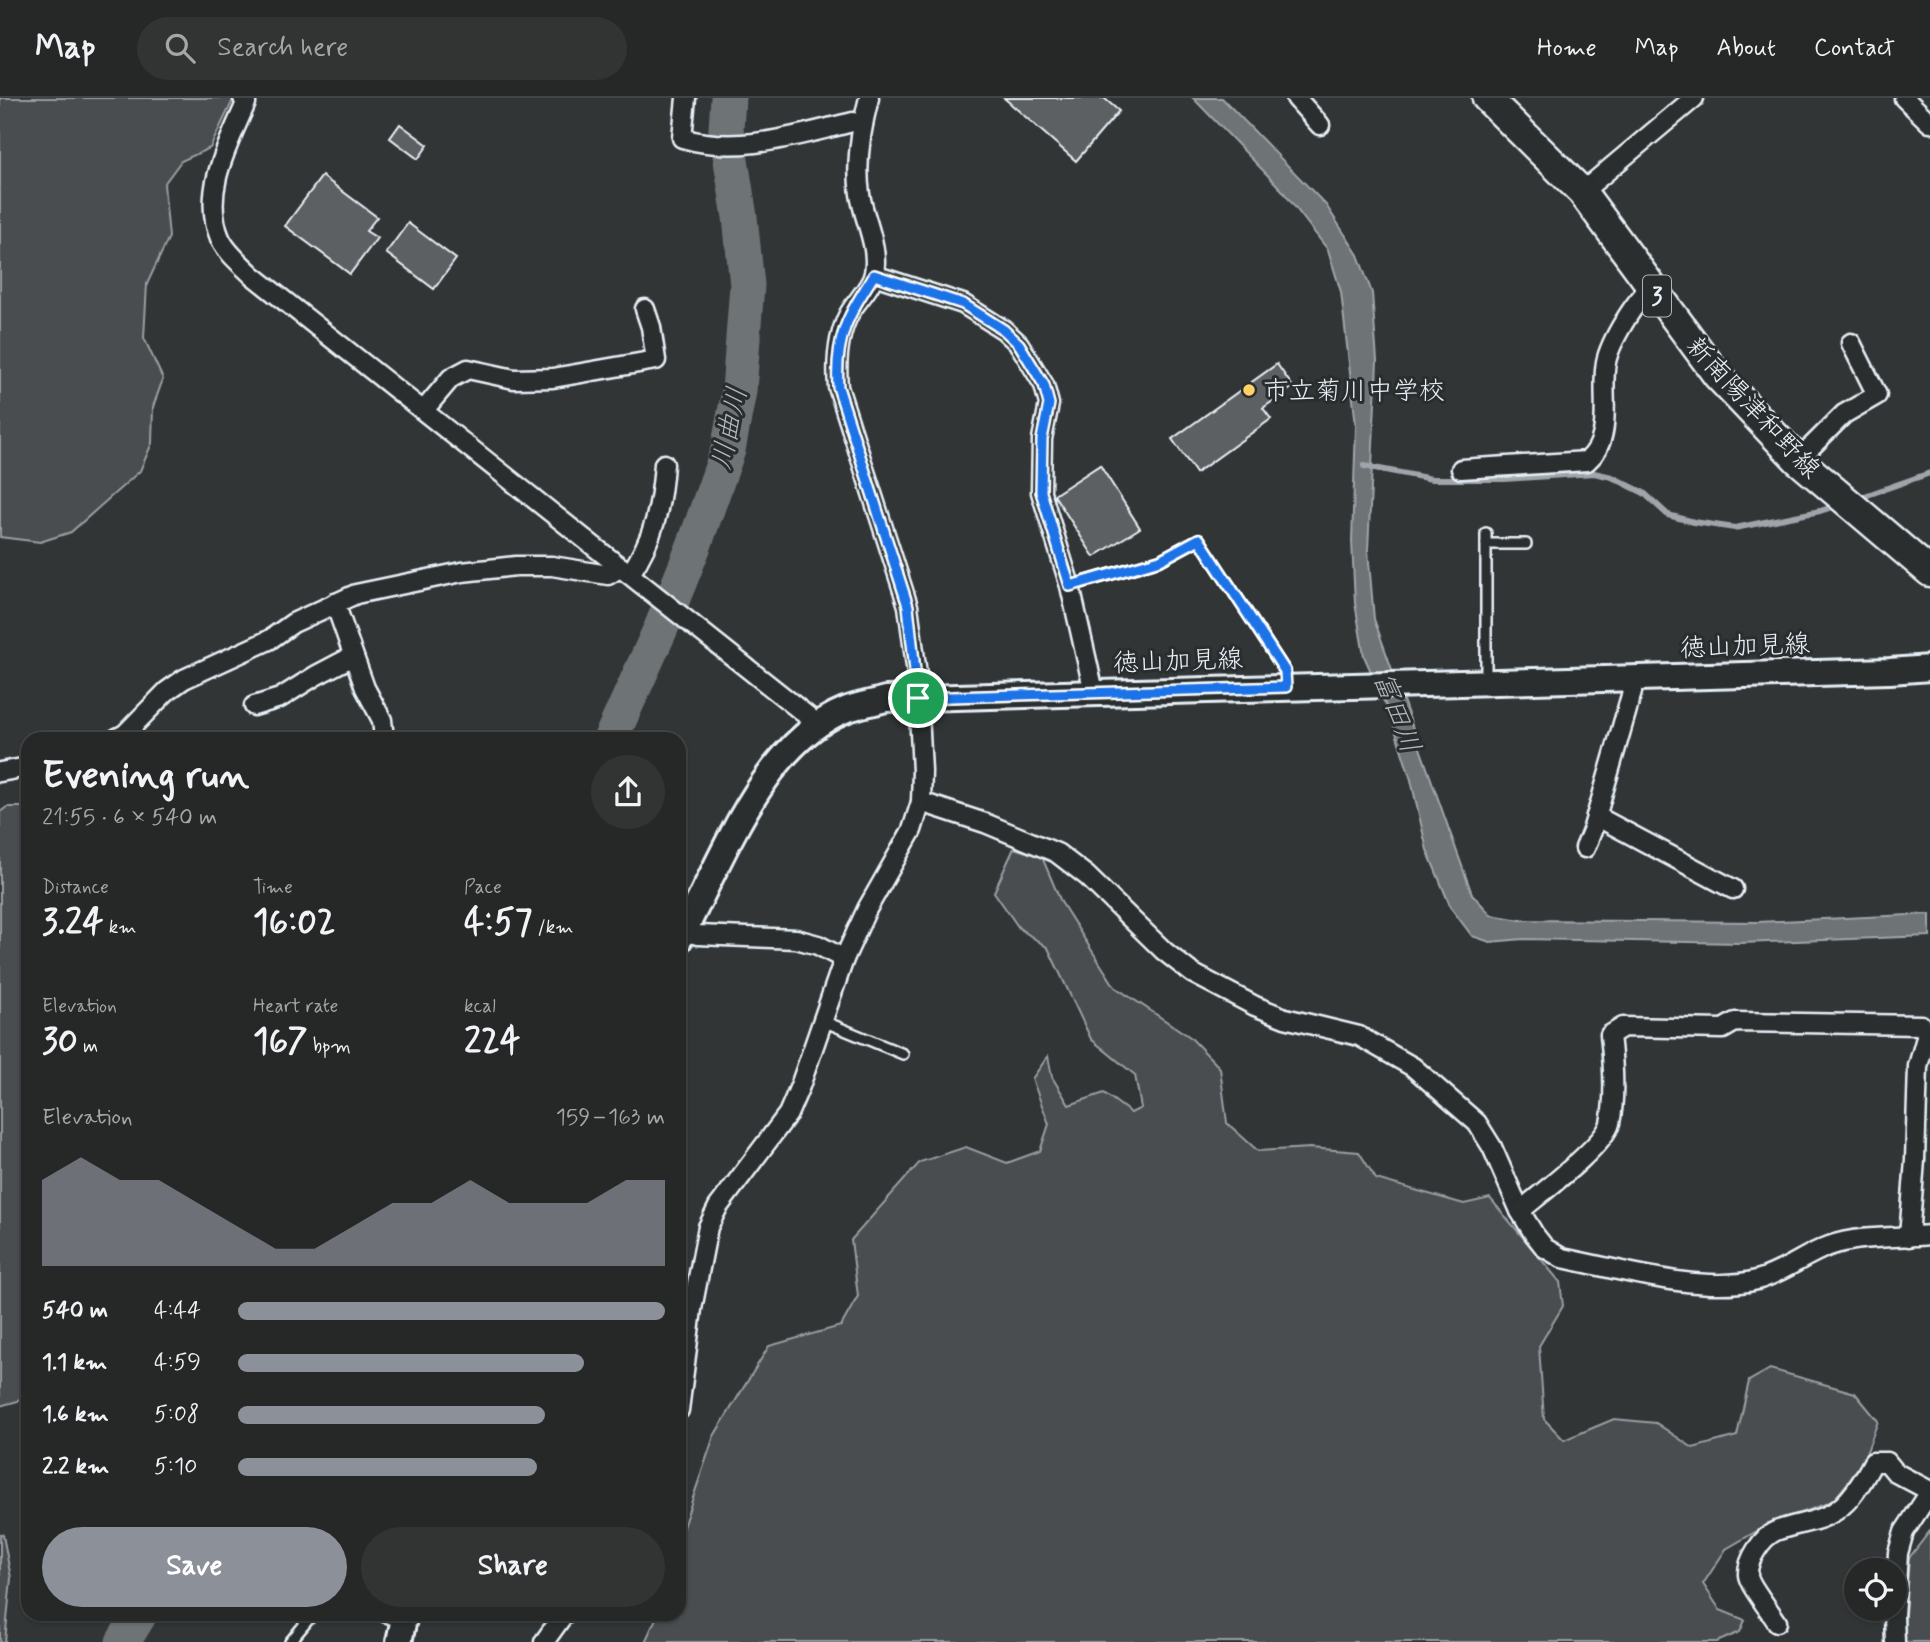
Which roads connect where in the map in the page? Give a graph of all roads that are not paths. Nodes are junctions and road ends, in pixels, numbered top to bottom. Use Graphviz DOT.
graph roads {
  1 [pos="243,98"];
  2 [pos="686,98"];
  3 [pos="869,98"];
  4 [pos="1296,98"];
  5 [pos="1487,98"];
  6 [pos="1695,98"];
  7 [pos="1904,98"];
  8 [pos="863,124"];
  9 [pos="1930,124"];
  10 [pos="1320,125"];
  11 [pos="1582,192"];
  12 [pos="874,275"];
  13 [pos="1651,288"];
  14 [pos="645,309"];
  15 [pos="1851,343"];
  16 [pos="424,410"];
  17 [pos="1798,460"];
  18 [pos="664,464"];
  19 [pos="1461,469"];
  20 [pos="1486,533"];
  21 [pos="1486,544"];
  22 [pos="1526,544"];
  23 [pos="626,571"];
  24 [pos="1930,572"];
  25 [pos="1070,586"];
  26 [pos="335,603"];
  27 [pos="353,656"];
  28 [pos="1930,668"];
  29 [pos="1632,678"];
  30 [pos="1486,683"];
  31 [pos="1286,687"];
  32 [pos="1094,692"];
  33 [pos="918,698"];
  34 [pos="254,706"];
  35 [pos="819,725"];
  36 [pos="127,732"];
  37 [pos="383,732"];
  38 [pos="21,768"];
  39 [pos="0,772"];
  40 [pos="921,802"];
  41 [pos="1596,816"];
  42 [pos="1585,848"];
  43 [pos="1733,888"];
  44 [pos="686,927"];
  45 [pos="686,935"];
  46 [pos="844,960"];
  47 [pos="821,1020"];
  48 [pos="903,1054"];
  49 [pos="1520,1211"];
  50 [pos="1930,1235"];
  51 [pos="1909,1237"];
  52 [pos="686,1358"];
  53 [pos="1930,1492"];
  54 [pos="307,1621"];
  55 [pos="559,1621"];
  56 [pos="1777,1622"];
  57 [pos="290,1642"];
  58 [pos="544,1642"];
  59 [pos="1895,1642"];
  1 -- 16 [label="street"];
  2 -- 8 [label="street"];
  3 -- 8 [label="street"];
  4 -- 10 [label="street"];
  5 -- 11 [label="main road, 新南陽津和野線 / 3"];
  6 -- 11 [label="street"];
  7 -- 9 [label="street"];
  8 -- 12 [label="street"];
  11 -- 13 [label="main road, 新南陽津和野線 / 3"];
  12 -- 25 [label="street"];
  12 -- 33 [label="street"];
  13 -- 17 [label="main road, 新南陽津和野線 / 3"];
  13 -- 19 [label="street"];
  14 -- 16 [label="street"];
  15 -- 17 [label="street"];
  16 -- 23 [label="street"];
  17 -- 24 [label="main road, 新南陽津和野線 / 3"];
  18 -- 23 [label="street"];
  20 -- 21 [label="lane"];
  21 -- 22 [label="lane"];
  21 -- 30 [label="lane"];
  23 -- 26 [label="street"];
  23 -- 35 [label="street"];
  25 -- 31 [label="lane"];
  25 -- 32 [label="street"];
  26 -- 27 [label="street"];
  26 -- 36 [label="street"];
  27 -- 34 [label="street"];
  27 -- 37 [label="street"];
  28 -- 29 [label="street, 徳山加見線"];
  29 -- 30 [label="street, 徳山加見線"];
  29 -- 41 [label="street"];
  30 -- 31 [label="street, 徳山加見線"];
  31 -- 32 [label="street, 徳山加見線"];
  32 -- 33 [label="street, 徳山加見線"];
  33 -- 35 [label="street, 徳山加見線"];
  33 -- 40 [label="street"];
  35 -- 44 [label="street, 徳山加見線"];
  38 -- 39 [label="street"];
  40 -- 46 [label="street"];
  40 -- 49 [label="street"];
  41 -- 42 [label="street"];
  41 -- 43 [label="street"];
  45 -- 46 [label="street"];
  46 -- 47 [label="street"];
  47 -- 48 [label="lane"];
  47 -- 52 [label="street"];
  49 -- 51 [label="street"];
  49 -- 51 [label="street"];
  50 -- 51 [label="street"];
  53 -- 56 [label="street"];
  53 -- 59 [label="street"];
  54 -- 57 [label="lane"];
  55 -- 58 [label="street"];
}
